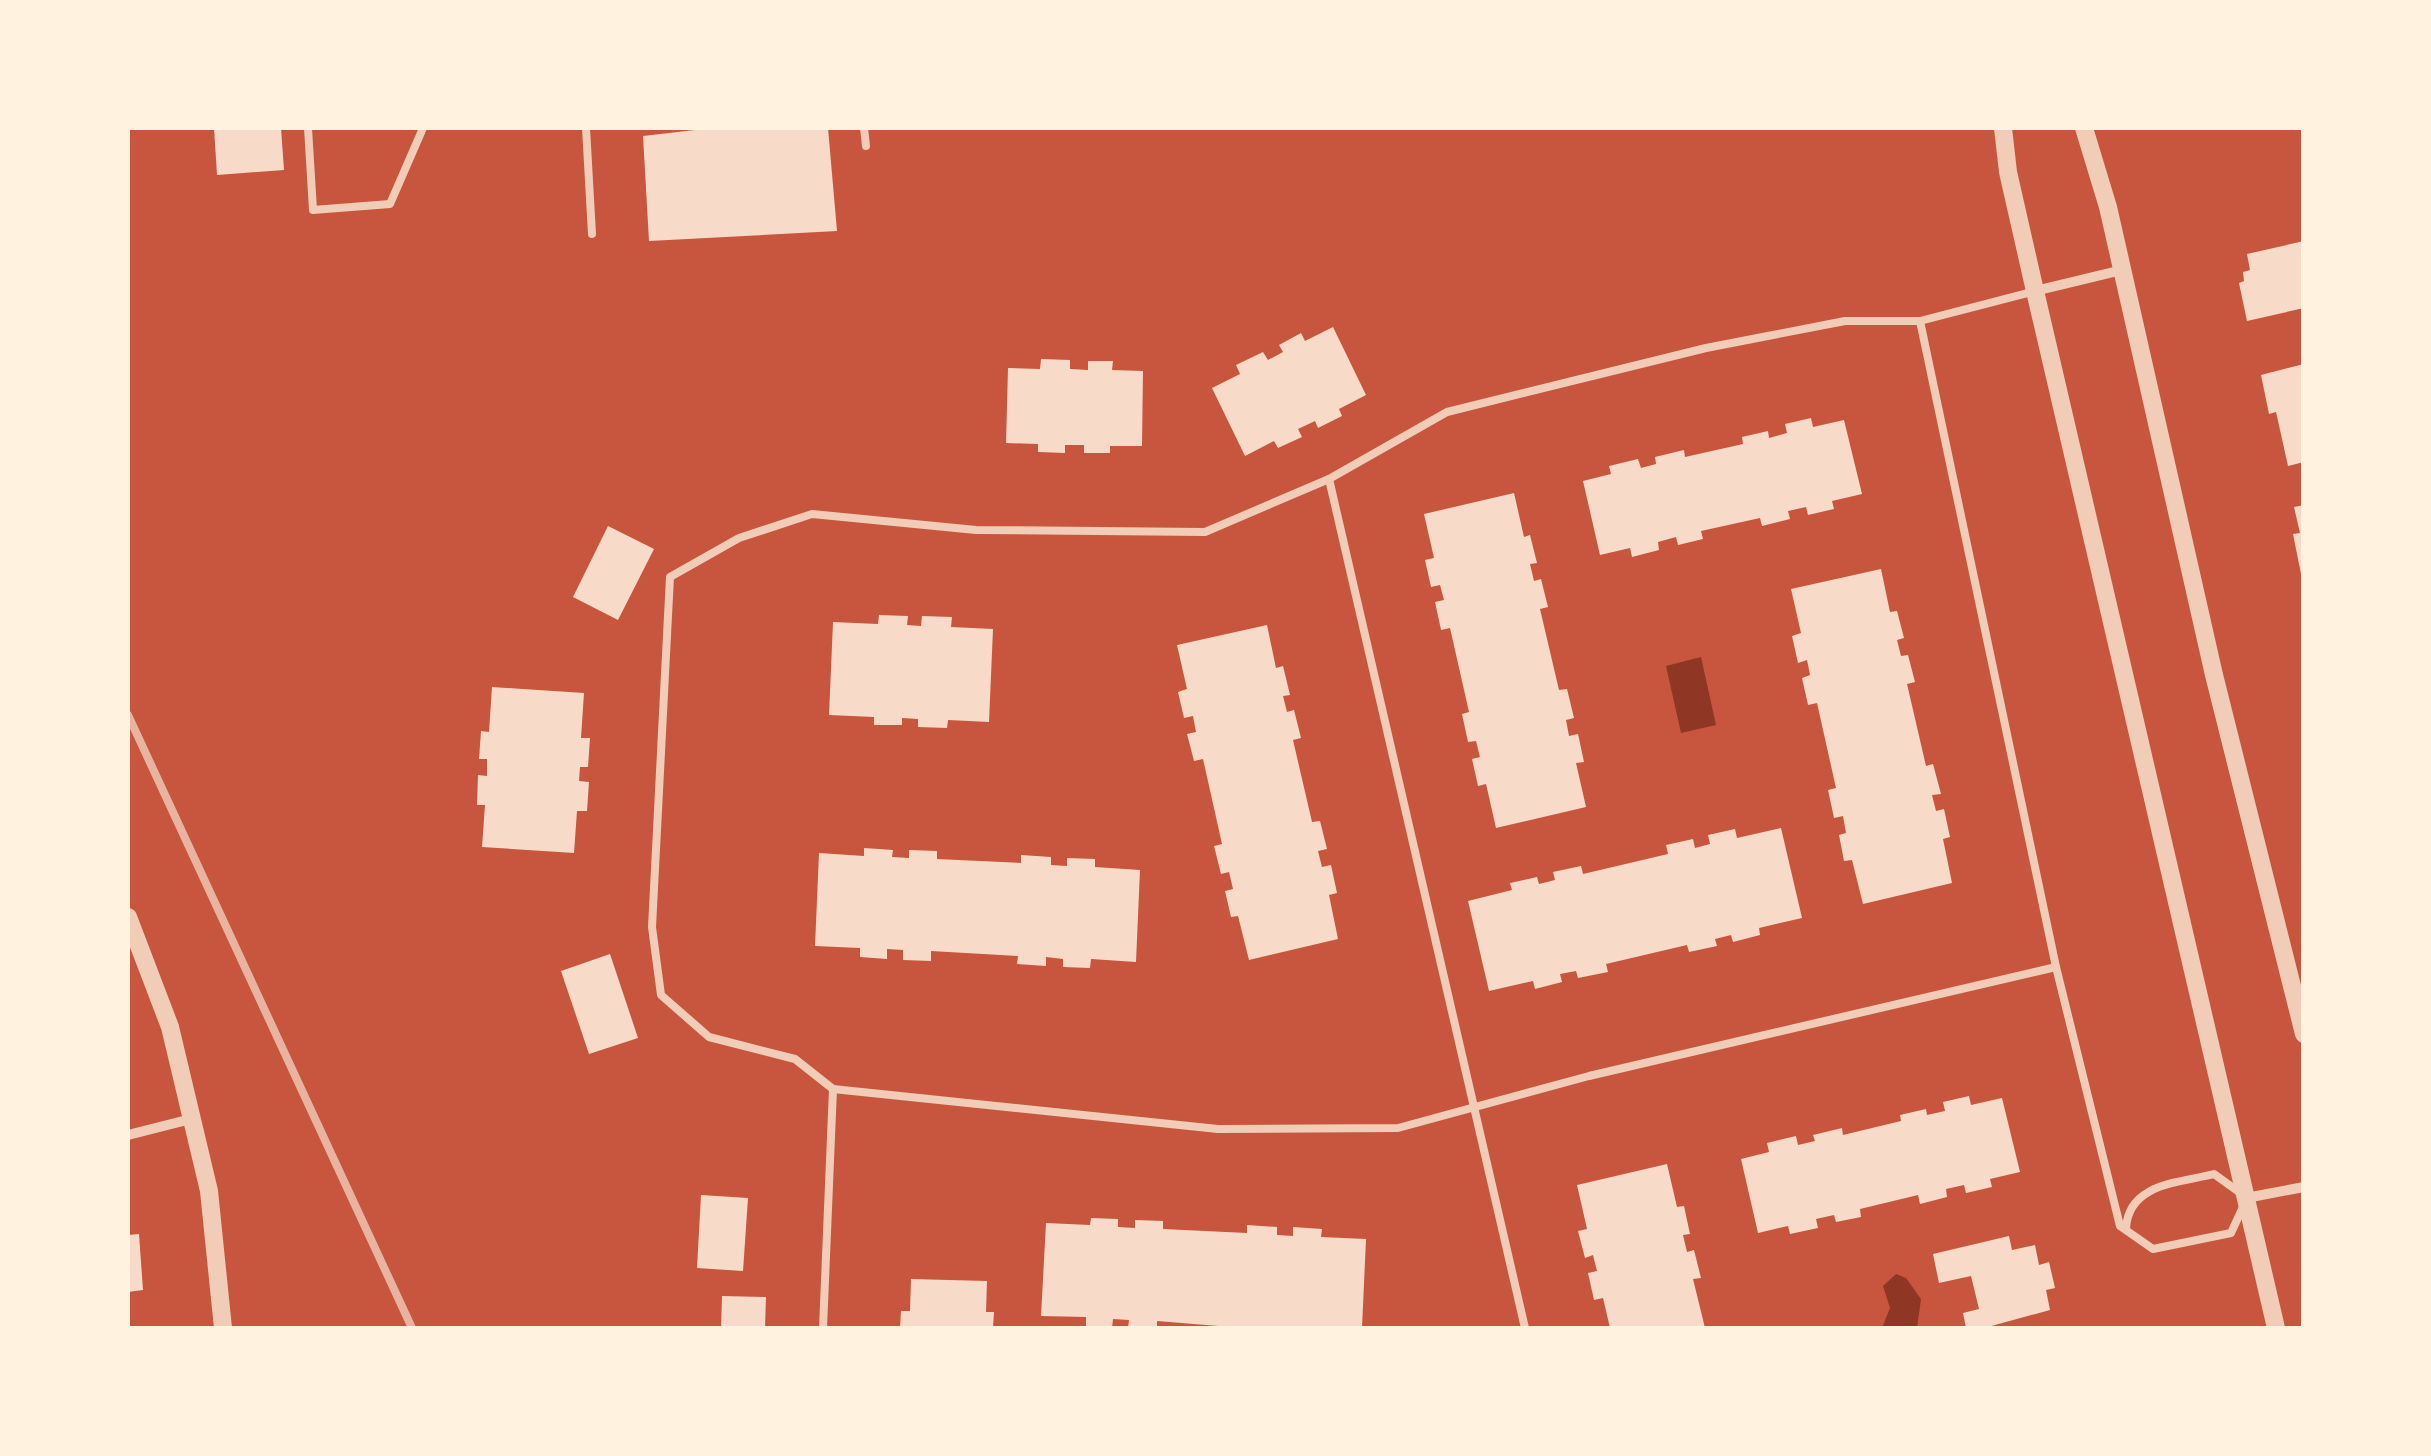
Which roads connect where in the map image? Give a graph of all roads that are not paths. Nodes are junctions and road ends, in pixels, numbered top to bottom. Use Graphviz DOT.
graph roads {
  1 [pos="308,128"];
  2 [pos="423,128"];
  3 [pos="586,128"];
  4 [pos="864,128"];
  5 [pos="2003,128"];
  6 [pos="2084,128"];
  7 [pos="866,146"];
  8 [pos="592,234"];
  9 [pos="2122,270"];
  10 [pos="2035,291"];
  11 [pos="1920,320"];
  12 [pos="1329,479"];
  13 [pos="128,917"];
  14 [pos="2056,967"];
  15 [pos="2304,1034"];
  16 [pos="833,1089"];
  17 [pos="1476,1107"];
  18 [pos="191,1119"];
  19 [pos="128,1135"];
  20 [pos="2304,1187"];
  21 [pos="2246,1198"];
  22 [pos="2126,1228"];
  23 [pos="223,1328"];
  24 [pos="822,1328"];
  25 [pos="1524,1328"];
  26 [pos="2276,1328"];
  1 -- 2 [label="lane"];
  3 -- 8 [label="lane"];
  4 -- 7 [label="lane"];
  5 -- 10 [label="street"];
  6 -- 9 [label="street"];
  9 -- 10 [label="street"];
  9 -- 15 [label="street"];
  10 -- 11 [label="lane"];
  10 -- 21 [label="street"];
  11 -- 12 [label="lane"];
  11 -- 14 [label="lane"];
  12 -- 16 [label="lane"];
  12 -- 17 [label="lane"];
  13 -- 18 [label="street"];
  14 -- 17 [label="lane"];
  14 -- 22 [label="lane"];
  16 -- 17 [label="lane"];
  16 -- 24 [label="lane"];
  17 -- 25 [label="lane"];
  18 -- 19 [label="street"];
  18 -- 23 [label="street"];
  20 -- 21 [label="street"];
  21 -- 22 [label="lane"];
  21 -- 22 [label="lane"];
  21 -- 26 [label="street"];
}
